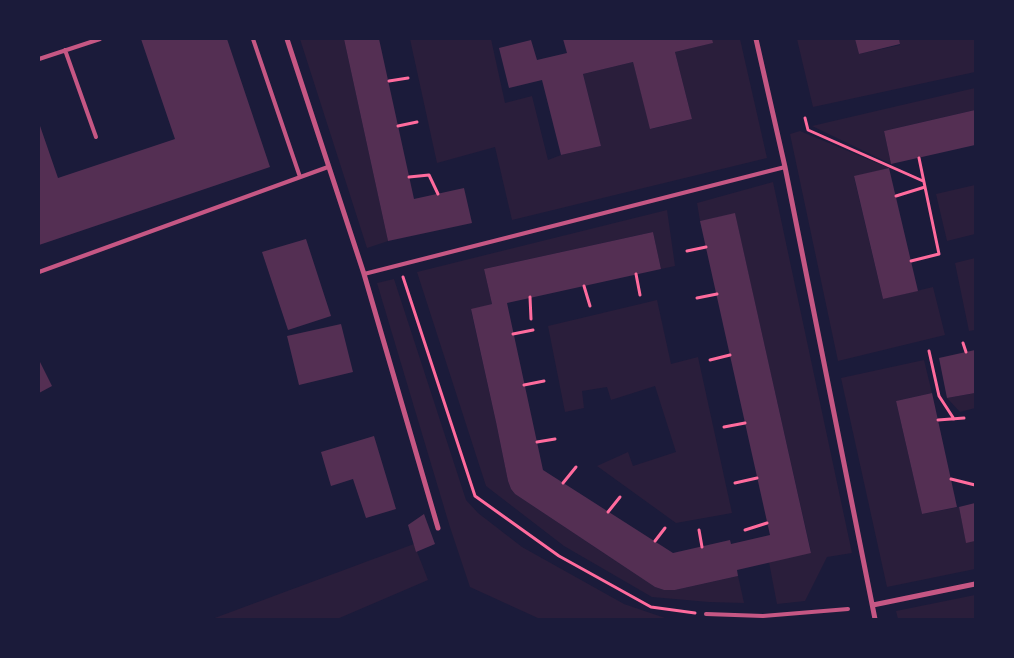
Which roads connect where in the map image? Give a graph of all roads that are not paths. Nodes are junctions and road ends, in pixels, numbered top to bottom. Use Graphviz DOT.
graph roads {
  1 [pos="100,39"];
  2 [pos="254,39"];
  3 [pos="287,39"];
  4 [pos="756,39"];
  5 [pos="65,50"];
  6 [pos="39,59"];
  7 [pos="96,137"];
  8 [pos="328,167"];
  9 [pos="785,167"];
  10 [pos="300,177"];
  11 [pos="39,272"];
  12 [pos="364,274"];
  13 [pos="438,528"];
  14 [pos="975,584"];
  15 [pos="873,605"];
  16 [pos="848,609"];
  17 [pos="706,614"];
  18 [pos="875,619"];
  1 -- 5 [label="lane"];
  2 -- 10 [label="lane"];
  3 -- 8 [label="street"];
  4 -- 9 [label="street"];
  5 -- 6 [label="lane"];
  5 -- 7 [label="lane"];
  8 -- 10 [label="lane"];
  8 -- 12 [label="street"];
  9 -- 12 [label="lane"];
  9 -- 15 [label="street"];
  10 -- 11 [label="lane"];
  12 -- 13 [label="street"];
  14 -- 15 [label="street"];
  15 -- 18 [label="street"];
  16 -- 17 [label="lane"];
}
